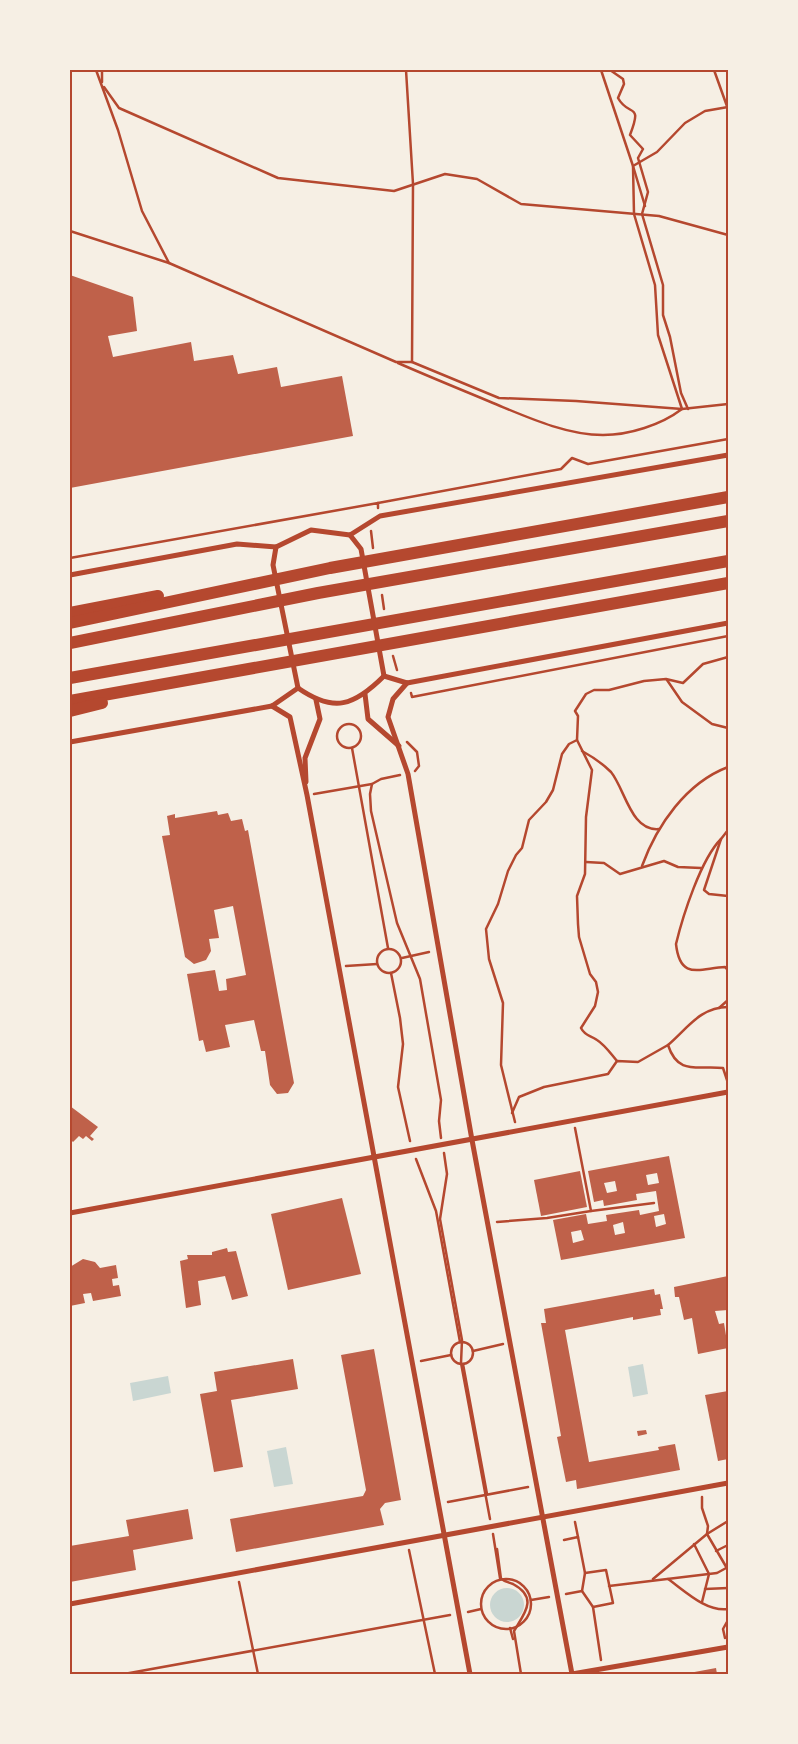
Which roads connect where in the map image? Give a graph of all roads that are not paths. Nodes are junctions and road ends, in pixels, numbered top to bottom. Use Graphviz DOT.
graph roads {
  1 [pos="728,455"];
  2 [pos="728,497"];
  3 [pos="728,521"];
  4 [pos="350,535"];
  5 [pos="276,547"];
  6 [pos="728,561"];
  7 [pos="70,575"];
  8 [pos="265,581"];
  9 [pos="728,583"];
  10 [pos="70,613"];
  11 [pos="728,623"];
  12 [pos="70,624"];
  13 [pos="70,643"];
  14 [pos="214,675"];
  15 [pos="384,676"];
  16 [pos="70,678"];
  17 [pos="407,683"];
  18 [pos="298,688"];
  19 [pos="365,694"];
  20 [pos="316,700"];
  21 [pos="70,701"];
  22 [pos="272,706"];
  23 [pos="70,711"];
  24 [pos="70,742"];
  25 [pos="399,747"];
  26 [pos="307,795"];
  27 [pos="728,1092"];
  28 [pos="472,1140"];
  29 [pos="374,1158"];
  30 [pos="70,1213"];
  31 [pos="728,1483"];
  32 [pos="543,1518"];
  33 [pos="442,1535"];
  34 [pos="70,1604"];
  35 [pos="727,1647"];
  36 [pos="470,1674"];
  37 [pos="572,1674"];
  1 -- 4 [label="street"];
  2 -- 8 [label="highway"];
  3 -- 13 [label="highway"];
  4 -- 5 [label="street"];
  4 -- 15 [label="street"];
  5 -- 7 [label="street"];
  5 -- 18 [label="street"];
  6 -- 16 [label="highway"];
  8 -- 10 [label="highway"];
  8 -- 12 [label="highway"];
  9 -- 14 [label="highway"];
  11 -- 17 [label="street"];
  14 -- 21 [label="highway"];
  14 -- 23 [label="highway"];
  15 -- 17 [label="street"];
  15 -- 19 [label="street"];
  17 -- 25 [label="street"];
  18 -- 20 [label="street"];
  18 -- 22 [label="street"];
  19 -- 20 [label="street"];
  19 -- 25 [label="street"];
  20 -- 26 [label="street"];
  22 -- 24 [label="street"];
  22 -- 26 [label="street"];
  25 -- 28 [label="street"];
  26 -- 29 [label="street"];
  27 -- 28 [label="street"];
  28 -- 29 [label="street"];
  28 -- 32 [label="street"];
  29 -- 30 [label="street"];
  29 -- 33 [label="street"];
  31 -- 32 [label="street"];
  32 -- 33 [label="street"];
  32 -- 37 [label="street"];
  33 -- 34 [label="street"];
  33 -- 36 [label="street"];
  35 -- 37 [label="street"];
}
